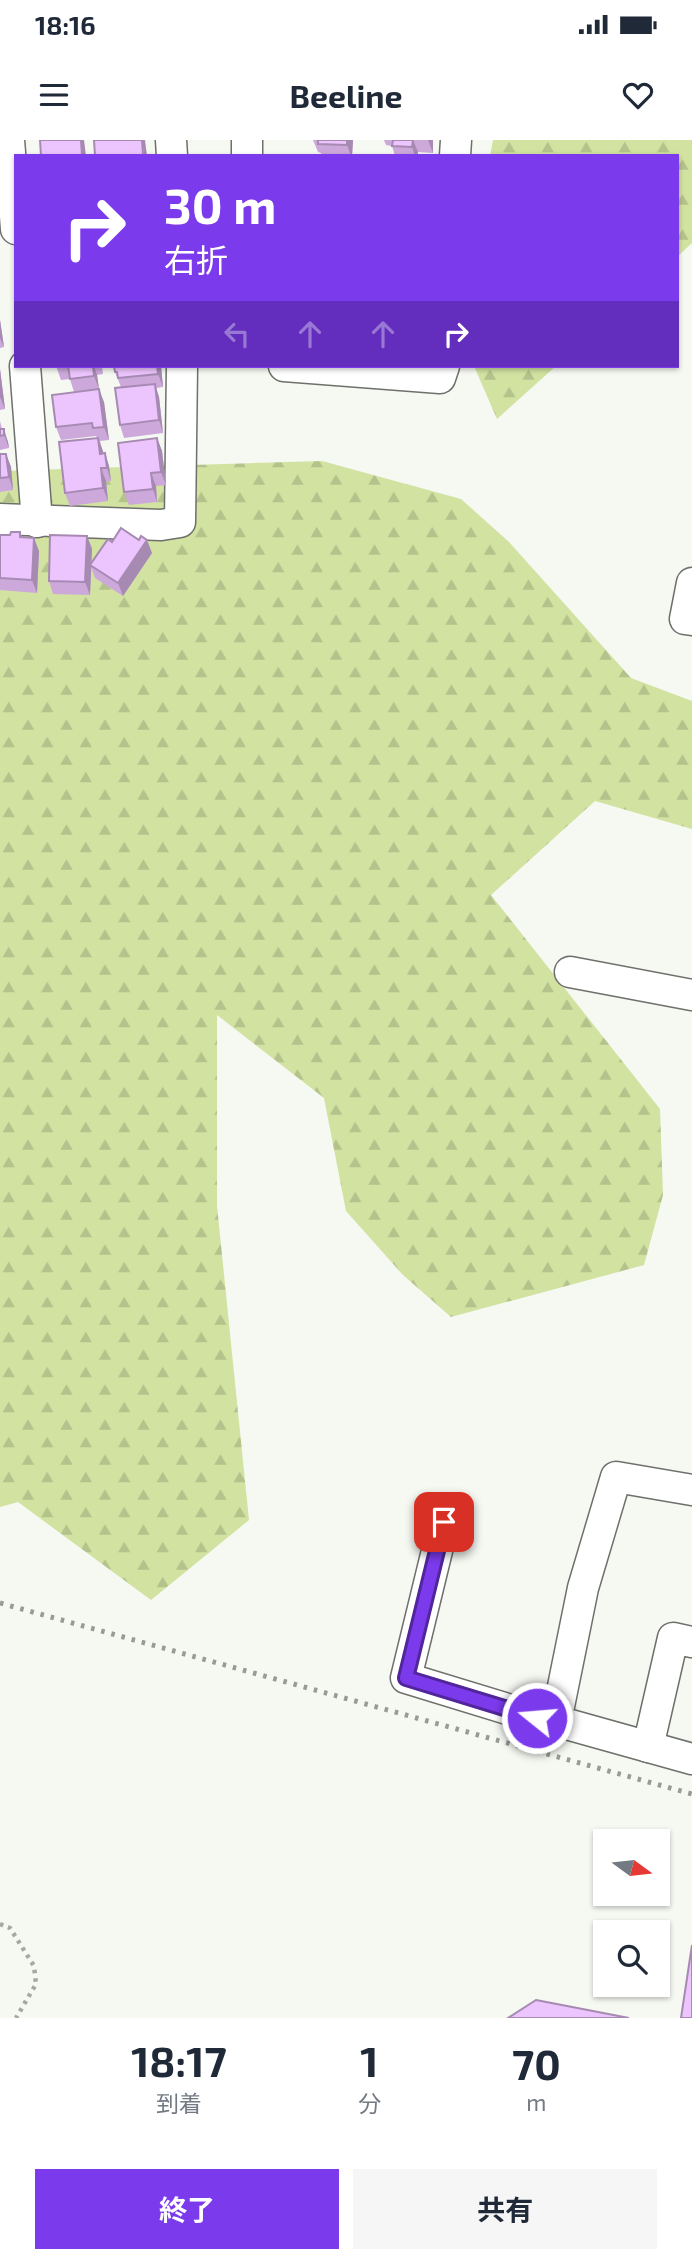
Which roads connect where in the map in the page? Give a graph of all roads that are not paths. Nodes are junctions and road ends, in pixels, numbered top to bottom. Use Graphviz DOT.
graph roads {
  1 [pos="9,140"];
  2 [pos="14,204"];
  3 [pos="26,368"];
  4 [pos="182,368"];
  5 [pos="310,368"];
  6 [pos="443,368"];
  7 [pos="0,519"];
  8 [pos="37,522"];
  9 [pos="692,583"];
  10 [pos="692,620"];
  11 [pos="570,972"];
  12 [pos="692,995"];
  13 [pos="691,1488"];
  14 [pos="444,1522"];
  15 [pos="692,1642"];
  16 [pos="556,1721"];
  17 [pos="648,1747"];
  18 [pos="692,1759"];
  1 -- 2 [label="street"];
  3 -- 8 [label="street"];
  4 -- 8 [label="street"];
  5 -- 6 [label="street"];
  7 -- 8 [label="street"];
  9 -- 10 [label="street"];
  11 -- 12 [label="street"];
  13 -- 16 [label="street"];
  14 -- 16 [label="street"];
  15 -- 17 [label="street"];
  16 -- 17 [label="street"];
  17 -- 18 [label="street"];
}
